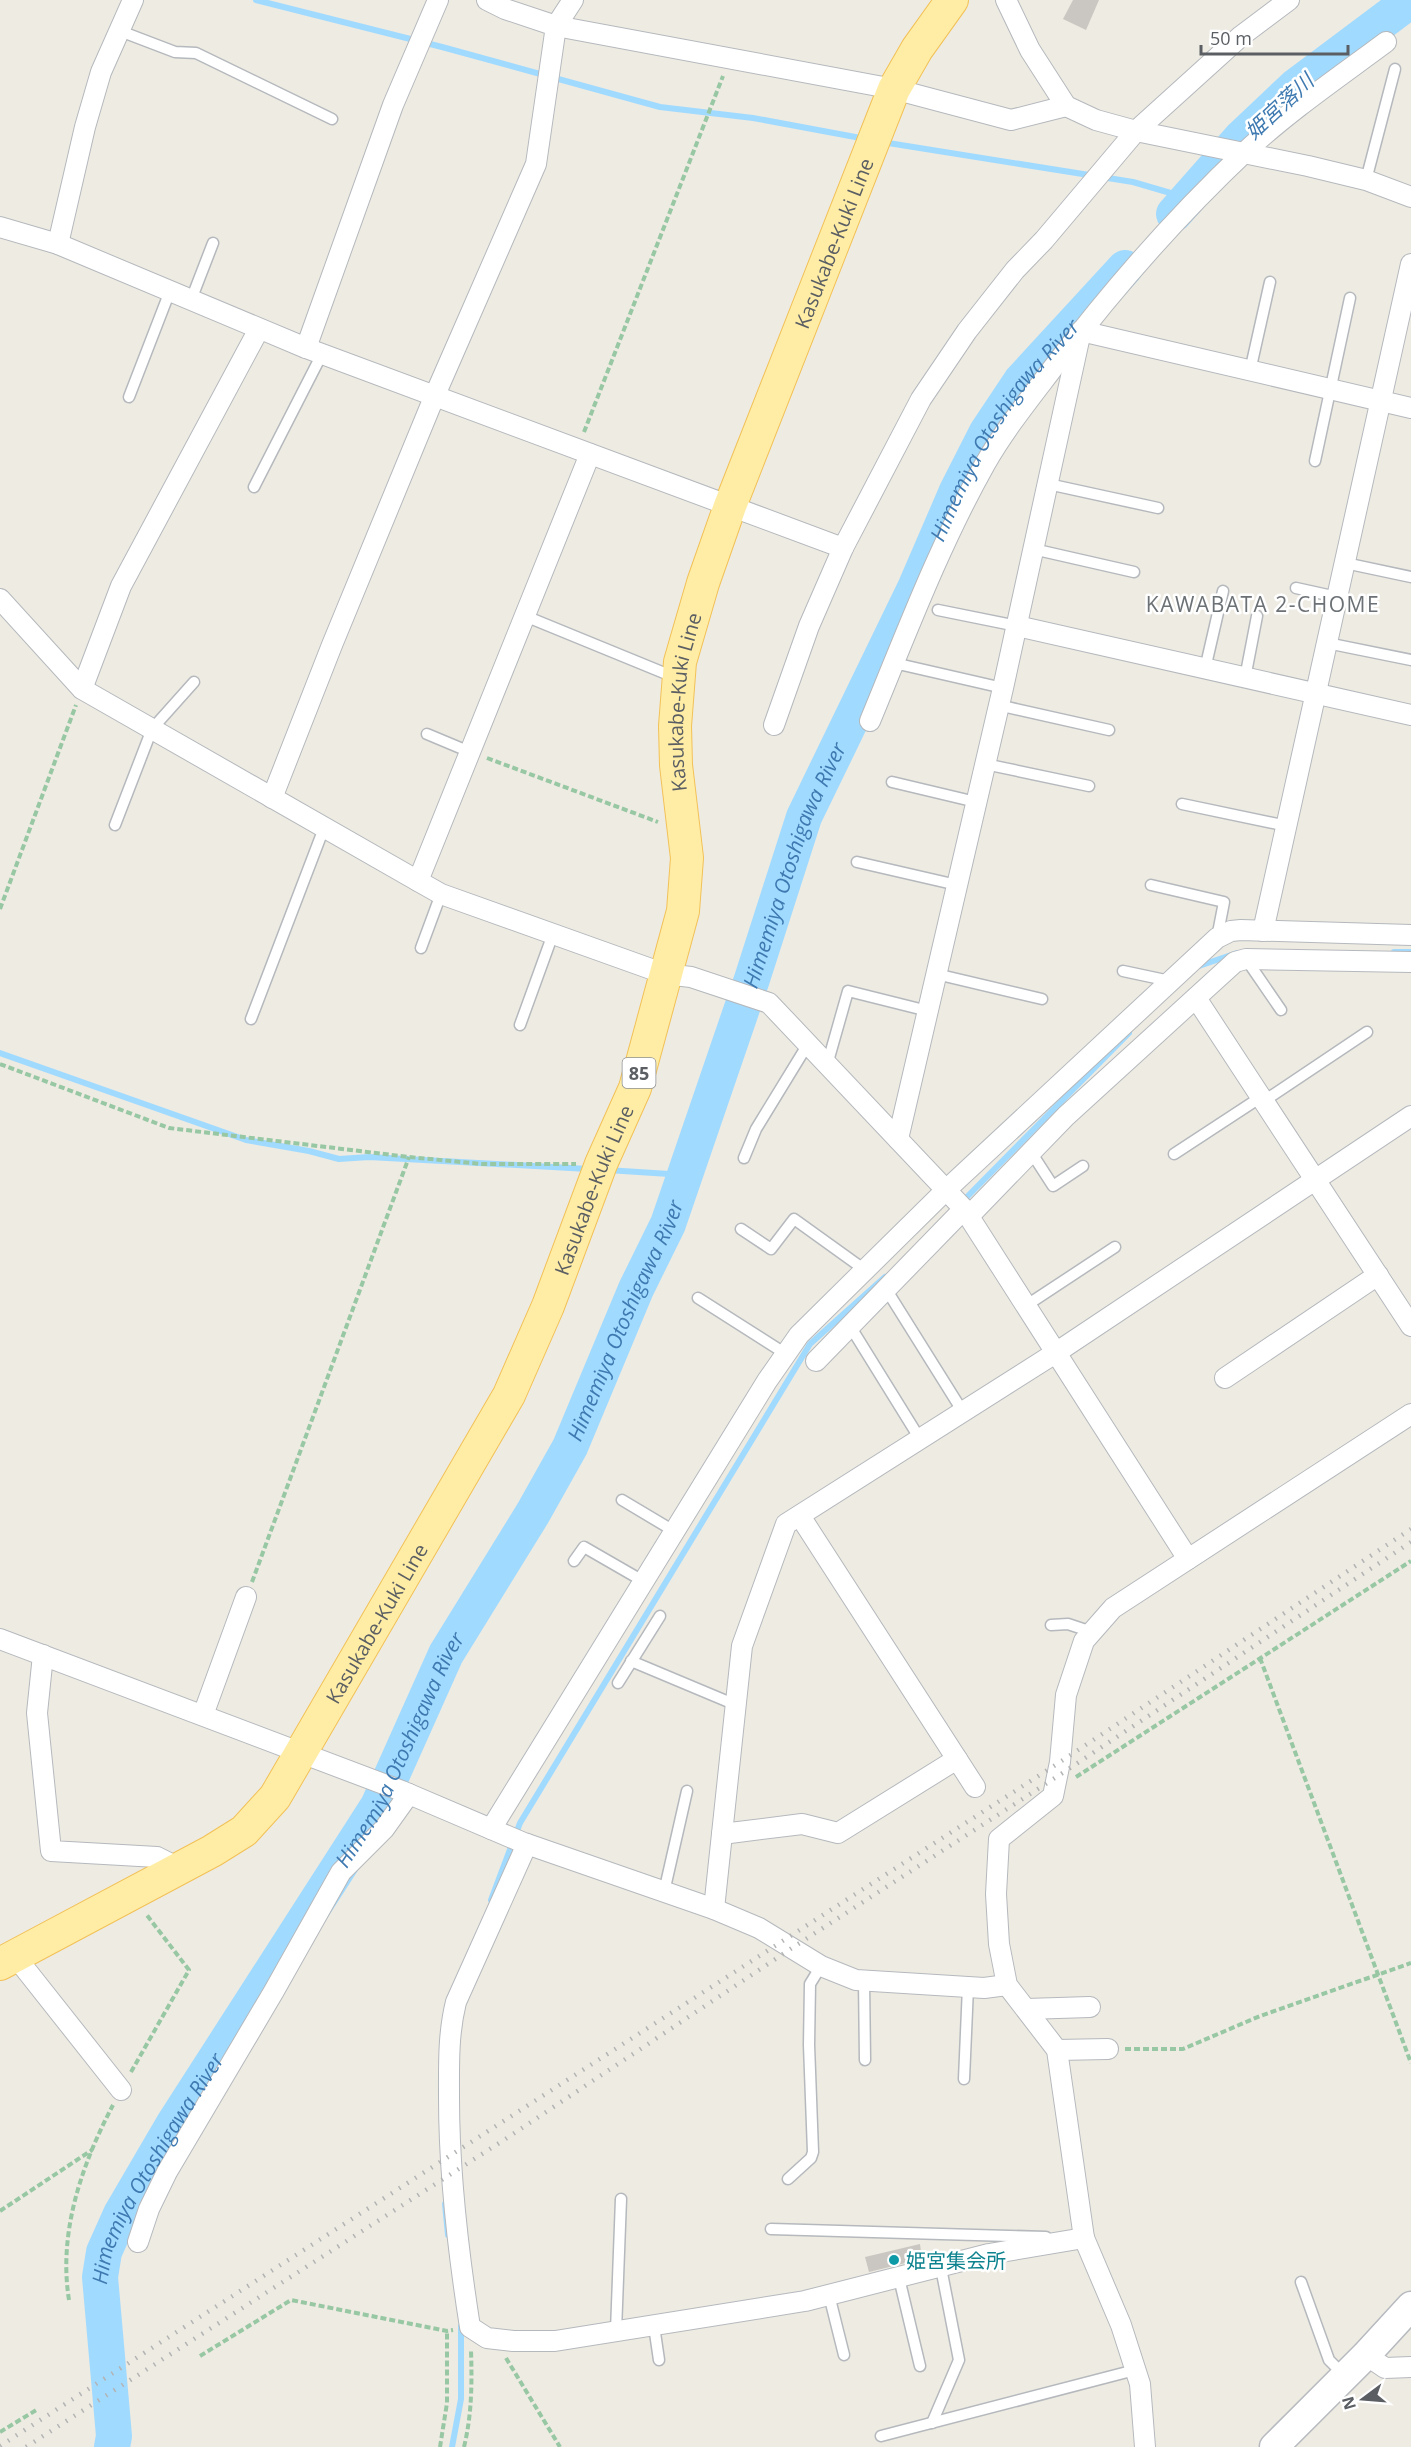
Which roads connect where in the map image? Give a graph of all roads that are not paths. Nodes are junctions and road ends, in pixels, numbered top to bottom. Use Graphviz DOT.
graph roads {
  1 [pos="133,0"];
  2 [pos="438,0"];
  3 [pos="487,0"];
  4 [pos="573,0"];
  5 [pos="952,0"];
  6 [pos="1005,0"];
  7 [pos="1289,0"];
  8 [pos="556,26"];
  9 [pos="120,31"];
  10 [pos="1386,42"];
  11 [pos="1395,69"];
  12 [pos="894,90"];
  13 [pos="1066,106"];
  14 [pos="332,119"];
  15 [pos="1136,131"];
  16 [pos="1245,152"];
  17 [pos="1366,180"];
  18 [pos="1411,197"];
  19 [pos="0,227"];
  20 [pos="213,243"];
  21 [pos="58,244"];
  22 [pos="1411,264"];
  23 [pos="1270,282"];
  24 [pos="170,291"];
  25 [pos="1350,298"];
  26 [pos="190,300"];
  27 [pos="259,329"];
  28 [pos="1081,331"];
  29 [pos="314,351"];
  30 [pos="1250,371"];
  31 [pos="1330,389"];
  32 [pos="435,395"];
  33 [pos="129,397"];
  34 [pos="1381,401"];
  35 [pos="1411,408"];
  36 [pos="584,451"];
  37 [pos="1315,461"];
  38 [pos="1048,484"];
  39 [pos="254,487"];
  40 [pos="730,506"];
  41 [pos="1158,508"];
  42 [pos="843,548"];
  43 [pos="1034,549"];
  44 [pos="1345,563"];
  45 [pos="1134,572"];
  46 [pos="1411,577"];
  47 [pos="1296,588"];
  48 [pos="1222,591"];
  49 [pos="1337,597"];
  50 [pos="0,599"];
  51 [pos="938,610"];
  52 [pos="525,616"];
  53 [pos="1257,616"];
  54 [pos="1017,626"];
  55 [pos="1327,643"];
  56 [pos="1411,660"];
  57 [pos="894,663"];
  58 [pos="1205,669"];
  59 [pos="1245,678"];
  60 [pos="679,679"];
  61 [pos="194,682"];
  62 [pos="82,689"];
  63 [pos="1316,694"];
  64 [pos="1001,697"];
  65 [pos="1411,715"];
  66 [pos="870,721"];
  67 [pos="774,725"];
  68 [pos="152,729"];
  69 [pos="1109,730"];
  70 [pos="427,734"];
  71 [pos="470,752"];
  72 [pos="985,764"];
  73 [pos="892,782"];
  74 [pos="1089,786"];
  75 [pos="272,798"];
  76 [pos="976,801"];
  77 [pos="1182,804"];
  78 [pos="115,825"];
  79 [pos="1287,826"];
  80 [pos="324,828"];
  81 [pos="857,862"];
  82 [pos="418,881"];
  83 [pos="957,885"];
  84 [pos="1151,885"];
  85 [pos="441,894"];
  86 [pos="1263,931"];
  87 [pos="553,934"];
  88 [pos="1411,935"];
  89 [pos="1217,938"];
  90 [pos="422,948"];
  91 [pos="1246,958"];
  92 [pos="1411,962"];
  93 [pos="1123,971"];
  94 [pos="936,974"];
  95 [pos="678,976"];
  96 [pos="1170,981"];
  97 [pos="1196,998"];
  98 [pos="1042,999"];
  99 [pos="1281,1010"];
  100 [pos="928,1011"];
  101 [pos="251,1020"];
  102 [pos="520,1025"];
  103 [pos="1367,1032"];
  104 [pos="808,1044"];
  105 [pos="827,1065"];
  106 [pos="1263,1099"];
  107 [pos="1411,1116"];
  108 [pos="898,1139"];
  109 [pos="1031,1152"];
  110 [pos="1174,1154"];
  111 [pos="744,1158"];
  112 [pos="1083,1166"];
  113 [pos="1316,1180"];
  114 [pos="948,1192"];
  115 [pos="967,1212"];
  116 [pos="741,1229"];
  117 [pos="1115,1247"];
  118 [pos="865,1270"];
  119 [pos="1378,1275"];
  120 [pos="886,1289"];
  121 [pos="698,1298"];
  122 [pos="1027,1305"];
  123 [pos="850,1326"];
  124 [pos="1411,1326"];
  125 [pos="1057,1352"];
  126 [pos="786,1354"];
  127 [pos="816,1361"];
  128 [pos="1225,1378"];
  129 [pos="963,1412"];
  130 [pos="1411,1414"];
  131 [pos="920,1439"];
  132 [pos="622,1500"];
  133 [pos="800,1516"];
  134 [pos="674,1531"];
  135 [pos="1188,1558"];
  136 [pos="574,1561"];
  137 [pos="643,1581"];
  138 [pos="246,1597"];
  139 [pos="660,1616"];
  140 [pos="1050,1625"];
  141 [pos="1092,1632"];
  142 [pos="0,1639"];
  143 [pos="43,1655"];
  144 [pos="631,1661"];
  145 [pos="618,1683"];
  146 [pos="736,1705"];
  147 [pos="203,1715"];
  148 [pos="307,1755"];
  149 [pos="957,1759"];
  150 [pos="975,1787"];
  151 [pos="687,1791"];
  152 [pos="405,1792"];
  153 [pos="495,1831"];
  154 [pos="722,1834"];
  155 [pos="526,1843"];
  156 [pos="181,1869"];
  157 [pos="664,1892"];
  158 [pos="714,1909"];
  159 [pos="7,1960"];
  160 [pos="821,1966"];
  161 [pos="864,1980"];
  162 [pos="1007,1985"];
  163 [pos="968,1987"];
  164 [pos="1090,2007"];
  165 [pos="1026,2009"];
  166 [pos="1107,2049"];
  167 [pos="1057,2050"];
  168 [pos="865,2060"];
  169 [pos="964,2079"];
  170 [pos="122,2090"];
  171 [pos="788,2179"];
  172 [pos="621,2199"];
  173 [pos="771,2229"];
  174 [pos="1084,2238"];
  175 [pos="138,2242"];
  176 [pos="941,2268"];
  177 [pos="899,2278"];
  178 [pos="1301,2282"];
  179 [pos="829,2295"];
  180 [pos="1411,2306"];
  181 [pos="654,2326"];
  182 [pos="616,2331"];
  183 [pos="844,2355"];
  184 [pos="1366,2355"];
  185 [pos="659,2360"];
  186 [pos="920,2366"];
  187 [pos="1411,2367"];
  188 [pos="1136,2370"];
  189 [pos="1345,2376"];
  190 [pos="932,2423"];
  191 [pos="881,2436"];
  192 [pos="1145,2447"];
  193 [pos="1274,2447"];
  1 -- 9 [label="street"];
  2 -- 29 [label="street"];
  3 -- 8 [label="street"];
  4 -- 8 [label="street"];
  5 -- 12 [label="main road, Kasukabe-Kuki Line / 85"];
  6 -- 13 [label="street"];
  7 -- 15 [label="street"];
  8 -- 12 [label="street"];
  8 -- 32 [label="street"];
  9 -- 14 [label="lane"];
  9 -- 21 [label="street"];
  10 -- 16 [label="street"];
  11 -- 17 [label="lane"];
  12 -- 13 [label="street"];
  12 -- 40 [label="main road, Kasukabe-Kuki Line / 85"];
  13 -- 15 [label="street"];
  15 -- 16 [label="street"];
  15 -- 42 [label="street"];
  16 -- 17 [label="street"];
  16 -- 28 [label="street"];
  17 -- 18 [label="street"];
  19 -- 21 [label="street"];
  20 -- 26 [label="lane"];
  21 -- 24 [label="street"];
  22 -- 34 [label="street"];
  23 -- 30 [label="lane"];
  24 -- 26 [label="street"];
  24 -- 33 [label="lane"];
  25 -- 31 [label="lane"];
  26 -- 27 [label="street"];
  27 -- 29 [label="street"];
  27 -- 62 [label="street"];
  28 -- 30 [label="street"];
  28 -- 38 [label="street"];
  28 -- 57 [label="street"];
  29 -- 32 [label="street"];
  29 -- 39 [label="lane"];
  30 -- 31 [label="street"];
  31 -- 34 [label="street"];
  31 -- 37 [label="lane"];
  32 -- 36 [label="street"];
  32 -- 75 [label="street"];
  34 -- 35 [label="street"];
  34 -- 44 [label="street"];
  36 -- 40 [label="street"];
  36 -- 52 [label="street"];
  38 -- 41 [label="lane"];
  38 -- 43 [label="street"];
  40 -- 42 [label="street"];
  40 -- 60 [label="main road, Kasukabe-Kuki Line / 85"];
  42 -- 67 [label="street"];
  43 -- 45 [label="lane"];
  43 -- 54 [label="street"];
  44 -- 46 [label="lane"];
  44 -- 49 [label="street"];
  47 -- 49 [label="lane"];
  48 -- 58 [label="lane"];
  49 -- 55 [label="street"];
  50 -- 62 [label="street"];
  51 -- 54 [label="lane"];
  52 -- 60 [label="lane"];
  52 -- 71 [label="street"];
  53 -- 59 [label="lane"];
  54 -- 58 [label="street"];
  54 -- 64 [label="street"];
  55 -- 56 [label="lane"];
  55 -- 63 [label="street"];
  57 -- 64 [label="lane"];
  57 -- 66 [label="street"];
  58 -- 59 [label="street"];
  59 -- 63 [label="street"];
  60 -- 95 [label="main road, Kasukabe-Kuki Line / 85"];
  61 -- 68 [label="lane"];
  62 -- 68 [label="street"];
  63 -- 65 [label="street"];
  63 -- 79 [label="street"];
  64 -- 69 [label="lane"];
  64 -- 72 [label="street"];
  68 -- 75 [label="street"];
  68 -- 78 [label="lane"];
  70 -- 71 [label="lane"];
  71 -- 82 [label="street"];
  72 -- 74 [label="lane"];
  72 -- 76 [label="street"];
  73 -- 76 [label="lane"];
  75 -- 80 [label="street"];
  76 -- 83 [label="street"];
  77 -- 79 [label="lane"];
  79 -- 86 [label="street"];
  80 -- 82 [label="street"];
  80 -- 101 [label="lane"];
  81 -- 83 [label="lane"];
  82 -- 85 [label="street"];
  83 -- 94 [label="street"];
  84 -- 89 [label="lane"];
  85 -- 87 [label="street"];
  85 -- 90 [label="lane"];
  86 -- 88 [label="street"];
  86 -- 89 [label="street"];
  87 -- 95 [label="street"];
  87 -- 102 [label="lane"];
  89 -- 96 [label="street"];
  91 -- 92 [label="street"];
  91 -- 97 [label="street"];
  91 -- 99 [label="lane"];
  93 -- 96 [label="lane"];
  94 -- 98 [label="lane"];
  94 -- 100 [label="street"];
  95 -- 104 [label="street"];
  95 -- 148 [label="main road, Kasukabe-Kuki Line / 85"];
  96 -- 114 [label="street"];
  97 -- 106 [label="street"];
  97 -- 109 [label="street"];
  100 -- 105 [label="lane"];
  100 -- 108 [label="street"];
  103 -- 106 [label="lane"];
  104 -- 105 [label="street"];
  104 -- 111 [label="lane"];
  105 -- 108 [label="street"];
  106 -- 110 [label="lane"];
  106 -- 113 [label="street"];
  107 -- 113 [label="street"];
  108 -- 114 [label="street"];
  109 -- 112 [label="lane"];
  109 -- 115 [label="street"];
  113 -- 119 [label="street"];
  113 -- 125 [label="street"];
  114 -- 115 [label="street"];
  114 -- 118 [label="street"];
  115 -- 120 [label="street"];
  115 -- 122 [label="street"];
  116 -- 118 [label="lane"];
  117 -- 122 [label="lane"];
  118 -- 126 [label="street"];
  119 -- 124 [label="street"];
  119 -- 128 [label="street"];
  120 -- 123 [label="street"];
  120 -- 129 [label="lane"];
  121 -- 126 [label="lane"];
  122 -- 125 [label="street"];
  123 -- 127 [label="street"];
  123 -- 131 [label="lane"];
  125 -- 129 [label="street"];
  125 -- 135 [label="street"];
  126 -- 134 [label="street"];
  129 -- 131 [label="street"];
  130 -- 135 [label="street"];
  131 -- 133 [label="street"];
  132 -- 134 [label="lane"];
  133 -- 146 [label="street"];
  133 -- 149 [label="street"];
  134 -- 137 [label="street"];
  135 -- 141 [label="street"];
  136 -- 137 [label="lane"];
  137 -- 153 [label="street"];
  138 -- 147 [label="street"];
  139 -- 144 [label="lane"];
  140 -- 141 [label="lane"];
  141 -- 162 [label="street"];
  142 -- 143 [label="street"];
  143 -- 147 [label="street"];
  143 -- 156 [label="street"];
  144 -- 145 [label="lane"];
  144 -- 146 [label="lane"];
  146 -- 154 [label="street"];
  147 -- 148 [label="street"];
  148 -- 152 [label="street"];
  148 -- 156 [label="main road, Kasukabe-Kuki Line / 85"];
  149 -- 150 [label="street"];
  149 -- 154 [label="street"];
  151 -- 157 [label="lane"];
  152 -- 153 [label="street"];
  152 -- 175 [label="street"];
  153 -- 155 [label="street"];
  154 -- 158 [label="street"];
  155 -- 157 [label="street"];
  155 -- 182 [label="street"];
  156 -- 159 [label="main road, Kasukabe-Kuki Line / 85"];
  157 -- 158 [label="street"];
  158 -- 160 [label="street"];
  159 -- 170 [label="street"];
  160 -- 161 [label="street"];
  160 -- 171 [label="lane"];
  161 -- 163 [label="street"];
  161 -- 168 [label="lane"];
  162 -- 163 [label="street"];
  162 -- 165 [label="street"];
  163 -- 169 [label="lane"];
  164 -- 165 [label="street"];
  165 -- 167 [label="street"];
  166 -- 167 [label="street"];
  167 -- 174 [label="street"];
  172 -- 182 [label="lane"];
  173 -- 174 [label="lane"];
  174 -- 176 [label="street"];
  174 -- 188 [label="street"];
  176 -- 177 [label="street"];
  176 -- 190 [label="lane"];
  177 -- 179 [label="street"];
  177 -- 186 [label="lane"];
  178 -- 189 [label="lane"];
  179 -- 181 [label="street"];
  179 -- 183 [label="lane"];
  180 -- 184 [label="street"];
  181 -- 182 [label="street"];
  181 -- 185 [label="lane"];
  184 -- 187 [label="street"];
  184 -- 189 [label="street"];
  188 -- 190 [label="lane"];
  188 -- 192 [label="street"];
  189 -- 193 [label="street"];
  190 -- 191 [label="lane"];
}
